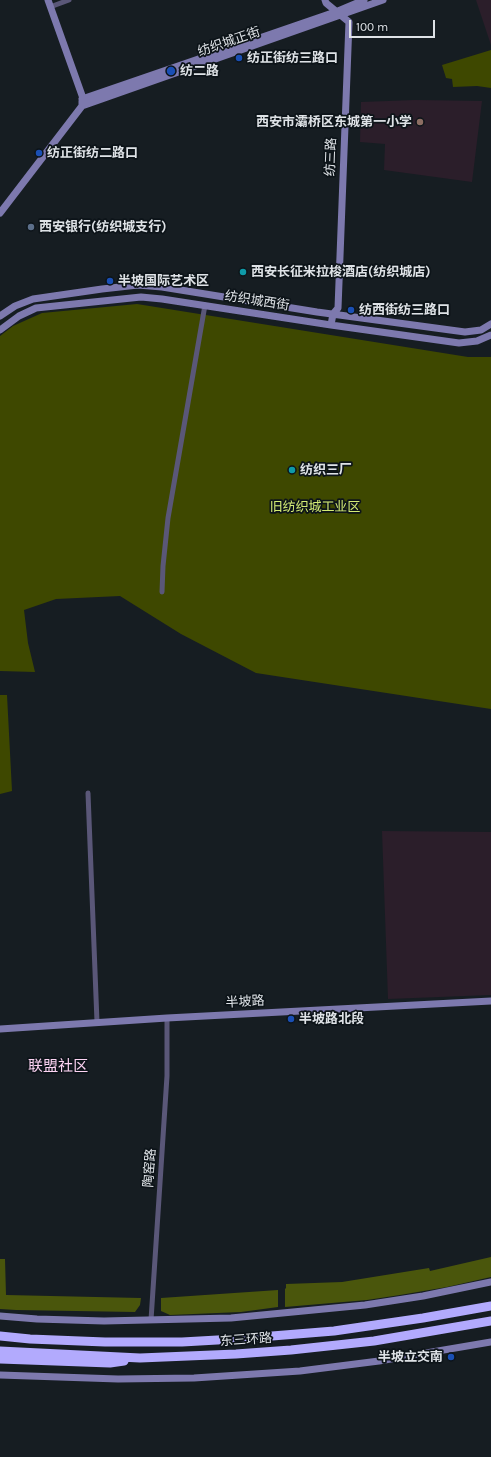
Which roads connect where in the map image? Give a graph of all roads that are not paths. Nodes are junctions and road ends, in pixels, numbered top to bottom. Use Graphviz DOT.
graph roads {
  1 [pos="69,0"];
  2 [pos="325,0"];
  3 [pos="364,0"];
  4 [pos="383,0"];
  5 [pos="49,3"];
  6 [pos="339,13"];
  7 [pos="83,103"];
  8 [pos="0,213"];
  9 [pos="205,305"];
  10 [pos="333,314"];
  11 [pos="0,316"];
  12 [pos="491,324"];
  13 [pos="331,325"];
  14 [pos="0,330"];
  15 [pos="491,335"];
  16 [pos="162,592"];
  17 [pos="88,793"];
  18 [pos="491,1001"];
  19 [pos="168,1018"];
  20 [pos="97,1022"];
  21 [pos="0,1028"];
  22 [pos="491,1282"];
  23 [pos="491,1306"];
  24 [pos="0,1316"];
  25 [pos="151,1320"];
  26 [pos="491,1321"];
  27 [pos="0,1331"];
  28 [pos="0,1336"];
  29 [pos="30,1339"];
  30 [pos="491,1342"];
  31 [pos="0,1351"];
  32 [pos="140,1358"];
  33 [pos="0,1359"];
  34 [pos="0,1375"];
  1 -- 5 [label="street"];
  2 -- 6 [label="main road, 纺三路"];
  3 -- 6 [label="main road, 纺织城正街"];
  4 -- 6 [label="main road, 纺织城正街"];
  5 -- 7 [label="main road"];
  6 -- 7 [label="main road, 纺织城正街"];
  6 -- 10 [label="main road, 纺三路"];
  7 -- 8 [label="main road"];
  9 -- 13 [label="main road, 纺织城西街"];
  9 -- 14 [label="main road, 纺织城西街"];
  9 -- 16 [label="street"];
  10 -- 11 [label="main road, 纺织城西街"];
  10 -- 12 [label="main road, 纺织城西街"];
  10 -- 13 [label="main road, 纺三路"];
  13 -- 15 [label="main road, 纺织城西街"];
  17 -- 20 [label="street"];
  18 -- 19 [label="main road, 半坡路"];
  19 -- 20 [label="main road, 半坡路"];
  19 -- 25 [label="street, 陶窑路"];
  20 -- 21 [label="main road, 半坡路"];
  22 -- 25 [label="main road"];
  23 -- 29 [label="highway, 东三环路"];
  24 -- 25 [label="main road"];
  26 -- 32 [label="highway, 东三环路"];
  27 -- 29 [label="highway"];
  28 -- 29 [label="highway, 东三环路"];
  30 -- 34 [label="main road"];
  31 -- 32 [label="highway, 东三环路"];
  32 -- 33 [label="highway"];
}
